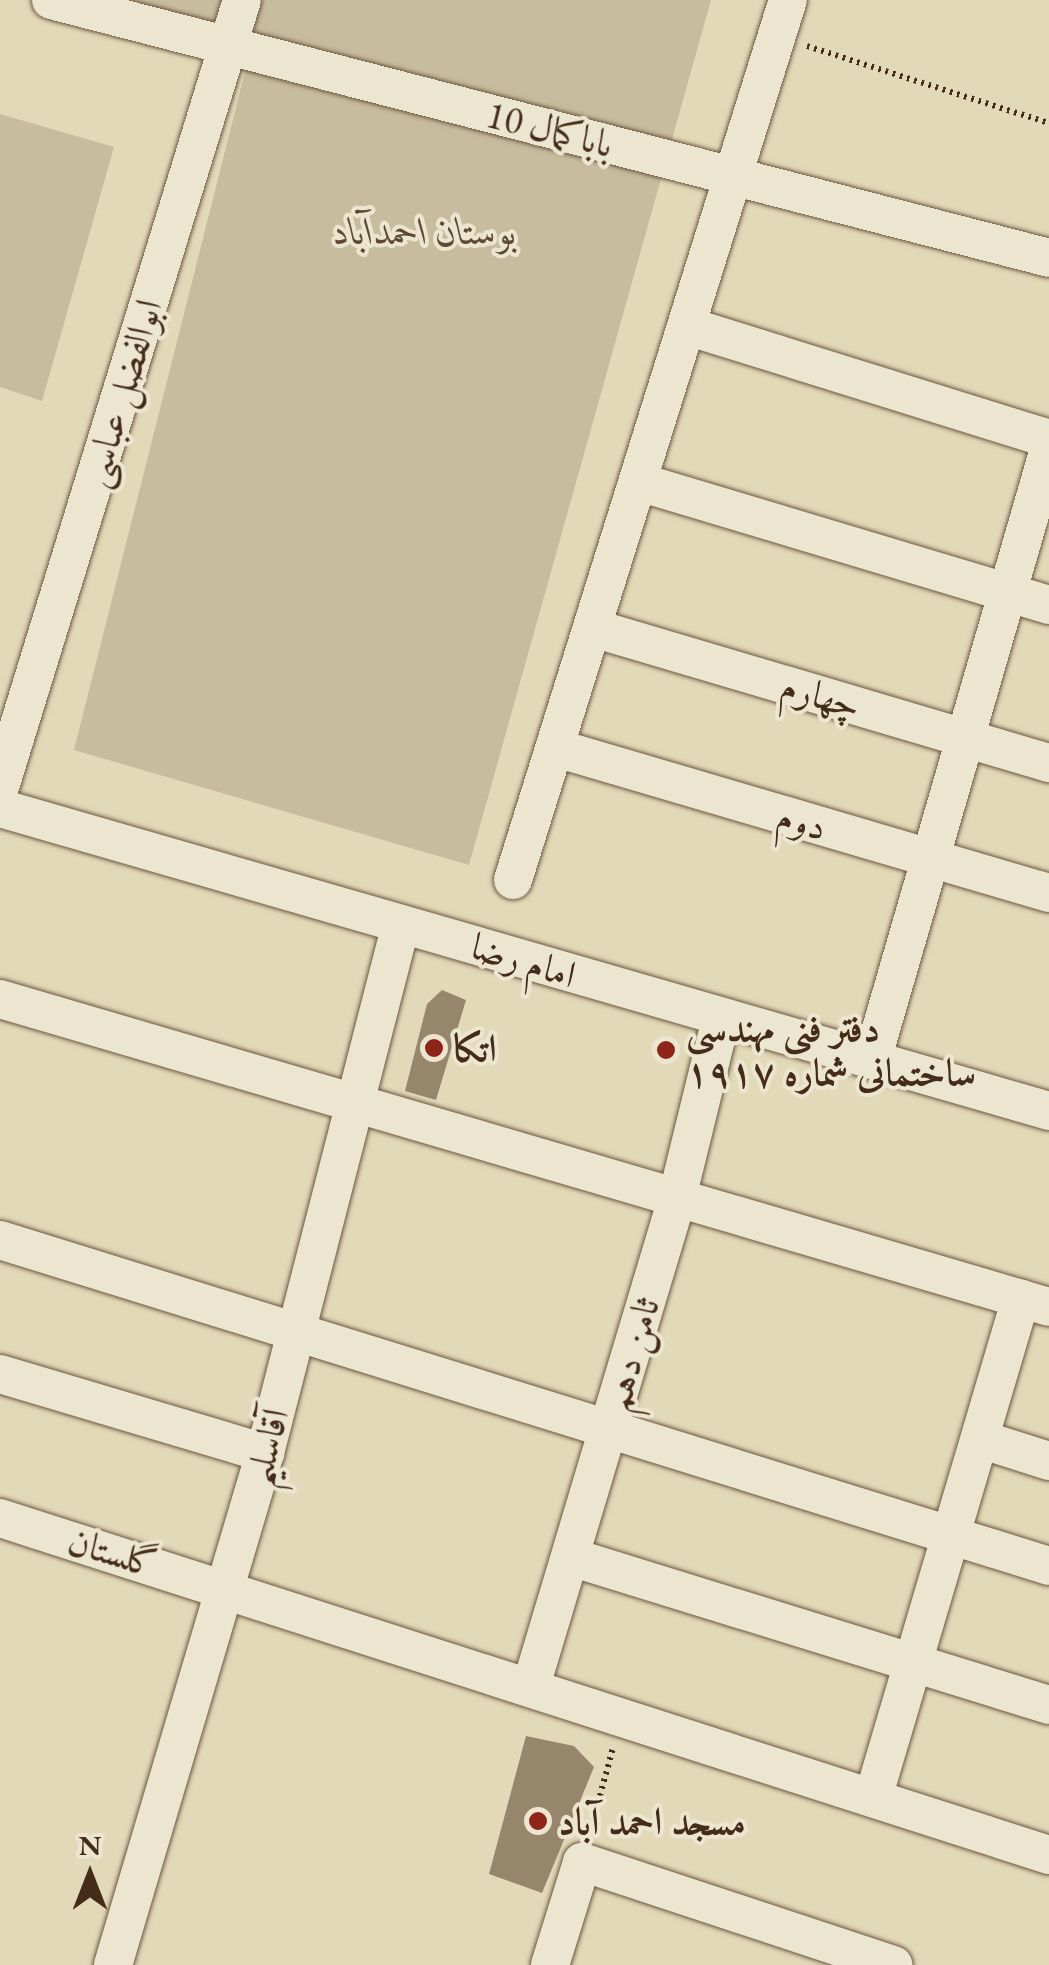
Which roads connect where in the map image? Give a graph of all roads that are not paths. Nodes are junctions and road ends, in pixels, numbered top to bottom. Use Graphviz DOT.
graph roads {
  1 [pos="51,0"];
  2 [pos="242,0"];
  3 [pos="788,0"];
  4 [pos="228,46"];
  5 [pos="734,176"];
  6 [pos="1049,258"];
  7 [pos="687,326"];
  8 [pos="1049,438"];
  9 [pos="1049,449"];
  10 [pos="639,482"];
  11 [pos="1008,593"];
  12 [pos="1049,605"];
  13 [pos="593,628"];
  14 [pos="965,738"];
  15 [pos="556,748"];
  16 [pos="1049,763"];
  17 [pos="0,787"];
  18 [pos="0,808"];
  19 [pos="930,858"];
  20 [pos="513,880"];
  21 [pos="1049,893"];
  22 [pos="401,924"];
  23 [pos="0,998"];
  24 [pos="721,1018"];
  25 [pos="872,1060"];
  26 [pos="354,1104"];
  27 [pos="1049,1111"];
  28 [pos="676,1202"];
  29 [pos="0,1240"];
  30 [pos="1035,1302"];
  31 [pos="296,1332"];
  32 [pos="0,1374"];
  33 [pos="609,1430"];
  34 [pos="980,1439"];
  35 [pos="265,1453"];
  36 [pos="1049,1461"];
  37 [pos="0,1518"];
  38 [pos="950,1536"];
  39 [pos="571,1556"];
  40 [pos="1049,1566"];
  41 [pos="226,1587"];
  42 [pos="913,1663"];
  43 [pos="531,1686"];
  44 [pos="1049,1705"];
  45 [pos="874,1798"];
  46 [pos="1049,1855"];
  47 [pos="113,1965"];
  48 [pos="550,1965"];
  49 [pos="894,1965"];
  1 -- 4 [label="street, باباکمال 10"];
  2 -- 4 [label="street, ابوالفضل عباسی"];
  3 -- 5 [label="street"];
  4 -- 5 [label="street, باباکمال 10"];
  4 -- 17 [label="street, ابوالفضل عباسی"];
  5 -- 6 [label="street, باباکمال 10"];
  5 -- 7 [label="street"];
  7 -- 8 [label="street"];
  7 -- 10 [label="street"];
  9 -- 11 [label="street"];
  10 -- 11 [label="street"];
  10 -- 13 [label="street"];
  11 -- 12 [label="street"];
  11 -- 14 [label="street"];
  13 -- 14 [label="street, چهارم"];
  13 -- 15 [label="street"];
  14 -- 16 [label="street, چهارم"];
  14 -- 19 [label="street"];
  15 -- 19 [label="street, دوم"];
  15 -- 20 [label="street"];
  18 -- 22 [label="street, امام رضا"];
  19 -- 21 [label="street, دوم"];
  19 -- 25 [label="street"];
  22 -- 24 [label="street, امام رضا"];
  22 -- 26 [label="street, آقاسلیم"];
  23 -- 26 [label="street"];
  24 -- 25 [label="street, امام رضا"];
  24 -- 28 [label="street, ثامن دهم"];
  25 -- 27 [label="street, امام رضا"];
  26 -- 28 [label="street"];
  26 -- 31 [label="street, آقاسلیم"];
  28 -- 30 [label="street"];
  28 -- 33 [label="street, ثامن دهم"];
  29 -- 31 [label="street"];
  30 -- 34 [label="street"];
  31 -- 33 [label="street"];
  31 -- 35 [label="street, آقاسلیم"];
  32 -- 35 [label="street"];
  33 -- 38 [label="street"];
  33 -- 39 [label="street, ثامن دهم"];
  34 -- 36 [label="street"];
  34 -- 38 [label="street"];
  35 -- 41 [label="street, آقاسلیم"];
  37 -- 41 [label="street, گلستان"];
  38 -- 40 [label="street"];
  38 -- 42 [label="street"];
  39 -- 42 [label="street"];
  39 -- 43 [label="street, ثامن دهم"];
  41 -- 43 [label="street"];
  41 -- 47 [label="street, آقاسلیم"];
  42 -- 44 [label="street"];
  42 -- 45 [label="street"];
  43 -- 45 [label="street"];
  45 -- 46 [label="street"];
  48 -- 49 [label="street"];
}
